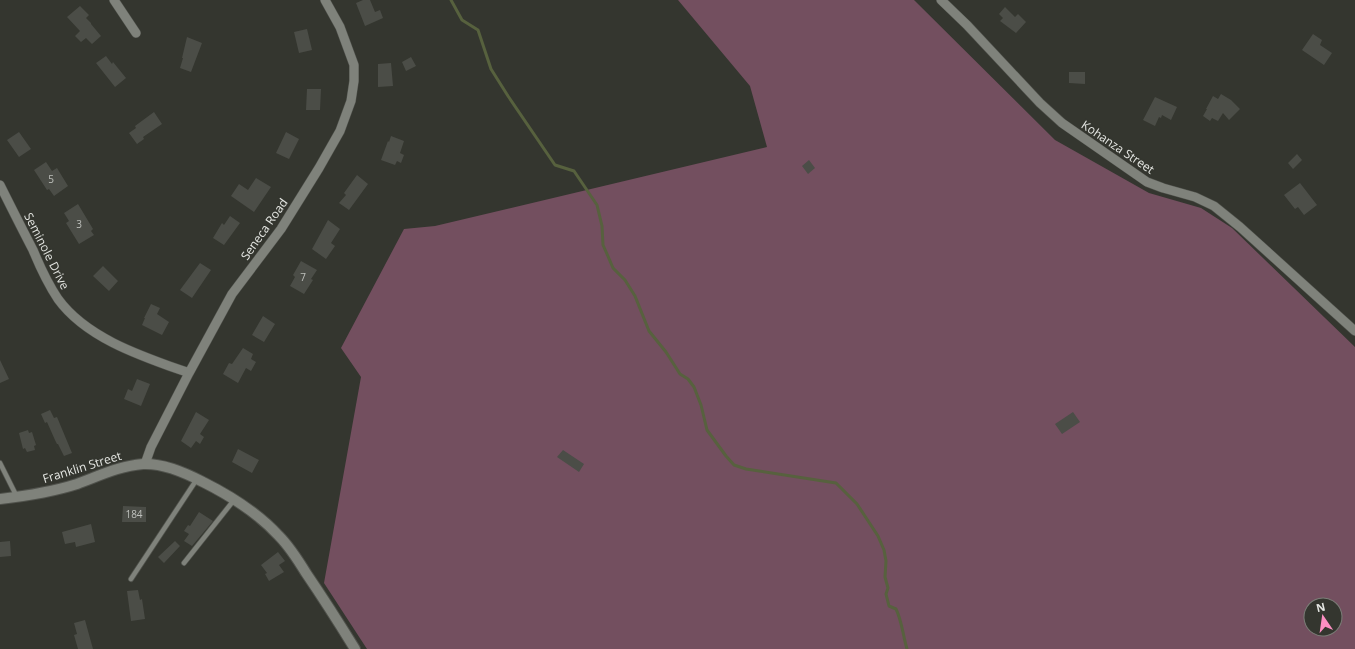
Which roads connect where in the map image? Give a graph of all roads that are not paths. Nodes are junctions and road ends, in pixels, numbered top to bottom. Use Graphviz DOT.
graph roads {
  1 [pos="114,0"];
  2 [pos="325,0"];
  3 [pos="941,0"];
  4 [pos="136,33"];
  5 [pos="0,185"];
  6 [pos="1355,331"];
  7 [pos="189,373"];
  8 [pos="0,463"];
  9 [pos="145,464"];
  10 [pos="197,478"];
  11 [pos="17,497"];
  12 [pos="0,499"];
  13 [pos="234,500"];
  14 [pos="184,563"];
  15 [pos="131,579"];
  16 [pos="355,649"];
  1 -- 4 [label="street"];
  2 -- 7 [label="street, Seneca Road"];
  3 -- 6 [label="street, Kohanza Street"];
  5 -- 7 [label="street, Seminole Drive"];
  7 -- 9 [label="street, Seneca Road"];
  8 -- 11 [label="lane"];
  9 -- 10 [label="main road, Franklin Street"];
  9 -- 11 [label="main road, Franklin Street"];
  10 -- 13 [label="main road, Franklin Street"];
  10 -- 15 [label="lane"];
  11 -- 12 [label="main road, Franklin Street"];
  13 -- 14 [label="lane"];
  13 -- 16 [label="main road, Franklin Street"];
}
